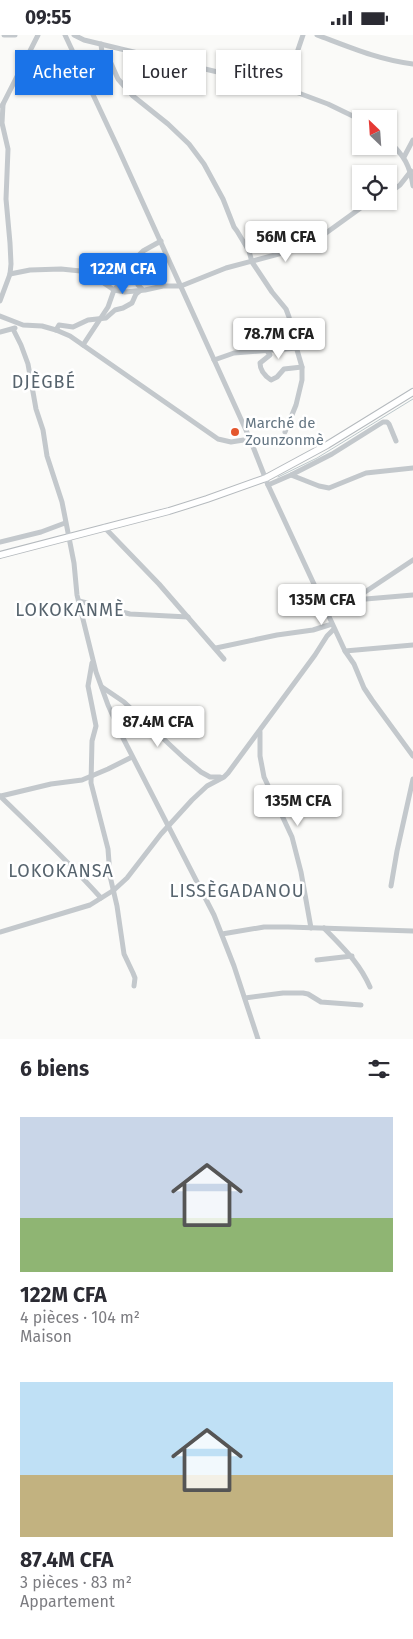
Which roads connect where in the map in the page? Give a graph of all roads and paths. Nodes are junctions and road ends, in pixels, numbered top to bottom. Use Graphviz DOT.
graph roads {
  1 [pos="4,35"];
  2 [pos="15,35"];
  3 [pos="38,35"];
  4 [pos="65,35"];
  5 [pos="74,35"];
  6 [pos="303,35"];
  7 [pos="317,35"];
  8 [pos="101,44"];
  9 [pos="298,50"];
  10 [pos="413,64"];
  11 [pos="216,72"];
  12 [pos="301,94"];
  13 [pos="3,104"];
  14 [pos="0,110"];
  15 [pos="352,116"];
  16 [pos="413,140"];
  17 [pos="398,151"];
  18 [pos="404,157"];
  19 [pos="412,171"];
  20 [pos="413,186"];
  21 [pos="397,187"];
  22 [pos="358,210"];
  23 [pos="160,241"];
  24 [pos="252,262"];
  25 [pos="132,266"];
  26 [pos="89,273"];
  27 [pos="10,274"];
  28 [pos="181,287"];
  29 [pos="114,290"];
  30 [pos="140,291"];
  31 [pos="0,301"];
  32 [pos="108,307"];
  33 [pos="115,310"];
  34 [pos="0,316"];
  35 [pos="100,319"];
  36 [pos="23,325"];
  37 [pos="13,329"];
  38 [pos="56,329"];
  39 [pos="0,332"];
  40 [pos="83,345"];
  41 [pos="297,348"];
  42 [pos="267,351"];
  43 [pos="214,360"];
  44 [pos="302,367"];
  45 [pos="413,392"];
  46 [pos="285,432"];
  47 [pos="250,439"];
  48 [pos="396,441"];
  49 [pos="330,450"];
  50 [pos="413,468"];
  51 [pos="291,475"];
  52 [pos="266,478"];
  53 [pos="268,485"];
  54 [pos="65,523"];
  55 [pos="104,527"];
  56 [pos="68,536"];
  57 [pos="0,542"];
  58 [pos="0,555"];
  59 [pos="413,560"];
  60 [pos="413,595"];
  61 [pos="353,600"];
  62 [pos="79,601"];
  63 [pos="328,614"];
  64 [pos="188,617"];
  65 [pos="333,627"];
  66 [pos="413,645"];
  67 [pos="216,648"];
  68 [pos="345,651"];
  69 [pos="224,659"];
  70 [pos="93,660"];
  71 [pos="102,687"];
  72 [pos="260,731"];
  73 [pos="413,756"];
  74 [pos="132,757"];
  75 [pos="90,777"];
  76 [pos="224,777"];
  77 [pos="413,779"];
  78 [pos="0,796"];
  79 [pos="168,827"];
  80 [pos="391,886"];
  81 [pos="114,890"];
  82 [pos="101,898"];
  83 [pos="311,928"];
  84 [pos="324,928"];
  85 [pos="413,931"];
  86 [pos="0,932"];
  87 [pos="222,933"];
  88 [pos="352,956"];
  89 [pos="317,960"];
  90 [pos="134,986"];
  91 [pos="370,987"];
  92 [pos="245,998"];
  93 [pos="361,1005"];
  94 [pos="258,1039"];
  1 -- 2 [label="street"];
  3 -- 13 [label="street"];
  4 -- 23 [label="street"];
  5 -- 8 [label="street"];
  6 -- 9 [label="street"];
  7 -- 10 [label="street"];
  8 -- 11 [label="street"];
  8 -- 24 [label="street"];
  12 -- 15 [label="street"];
  13 -- 14 [label="street"];
  13 -- 27 [label="street"];
  16 -- 18 [label="street"];
  17 -- 18 [label="street"];
  18 -- 19 [label="street"];
  19 -- 20 [label="street"];
  19 -- 21 [label="street"];
  22 -- 24 [label="street"];
  23 -- 25 [label="street"];
  23 -- 28 [label="street"];
  24 -- 28 [label="street"];
  24 -- 41 [label="street"];
  25 -- 26 [label="street"];
  25 -- 29 [label="street"];
  25 -- 30 [label="street"];
  26 -- 27 [label="street"];
  26 -- 29 [label="street"];
  27 -- 31 [label="street"];
  28 -- 30 [label="street"];
  28 -- 43 [label="street"];
  29 -- 30 [label="street"];
  29 -- 32 [label="street"];
  30 -- 33 [label="street"];
  32 -- 33 [label="street"];
  32 -- 35 [label="street"];
  33 -- 35 [label="street"];
  34 -- 36 [label="street"];
  35 -- 38 [label="street"];
  35 -- 40 [label="street"];
  36 -- 37 [label="street"];
  36 -- 38 [label="street"];
  37 -- 39 [label="street"];
  37 -- 54 [label="street"];
  38 -- 40 [label="street"];
  40 -- 47 [label="street"];
  41 -- 42 [label="street"];
  41 -- 44 [label="street"];
  42 -- 43 [label="street"];
  42 -- 44 [label="street"];
  43 -- 47 [label="street"];
  44 -- 46 [label="street"];
  45 -- 49 [label="main road"];
  47 -- 52 [label="street"];
  48 -- 49 [label="street"];
  49 -- 51 [label="street"];
  49 -- 52 [label="main road"];
  50 -- 51 [label="street"];
  51 -- 53 [label="street"];
  52 -- 53 [label="street"];
  52 -- 55 [label="main road"];
  53 -- 63 [label="street"];
  54 -- 56 [label="street"];
  54 -- 57 [label="street"];
  55 -- 56 [label="main road"];
  55 -- 64 [label="street"];
  56 -- 58 [label="main road"];
  56 -- 62 [label="street"];
  59 -- 61 [label="street"];
  60 -- 61 [label="street"];
  61 -- 63 [label="street"];
  62 -- 64 [label="street"];
  62 -- 70 [label="street"];
  63 -- 65 [label="street"];
  64 -- 67 [label="street"];
  65 -- 67 [label="street"];
  65 -- 68 [label="street"];
  65 -- 72 [label="street"];
  66 -- 68 [label="street"];
  67 -- 69 [label="street"];
  68 -- 73 [label="street"];
  70 -- 71 [label="street"];
  70 -- 75 [label="street"];
  71 -- 74 [label="street"];
  71 -- 76 [label="street"];
  72 -- 76 [label="street"];
  72 -- 83 [label="street"];
  74 -- 75 [label="street"];
  74 -- 79 [label="street"];
  75 -- 78 [label="street"];
  75 -- 81 [label="street"];
  76 -- 79 [label="street"];
  77 -- 80 [label="street"];
  78 -- 82 [label="street"];
  79 -- 81 [label="street"];
  79 -- 87 [label="street"];
  81 -- 82 [label="street"];
  81 -- 90 [label="street"];
  82 -- 86 [label="street"];
  83 -- 84 [label="street"];
  83 -- 87 [label="street"];
  84 -- 85 [label="street"];
  84 -- 88 [label="street"];
  87 -- 92 [label="street"];
  88 -- 89 [label="street"];
  88 -- 91 [label="street"];
  92 -- 93 [label="street"];
  92 -- 94 [label="street"];
}
